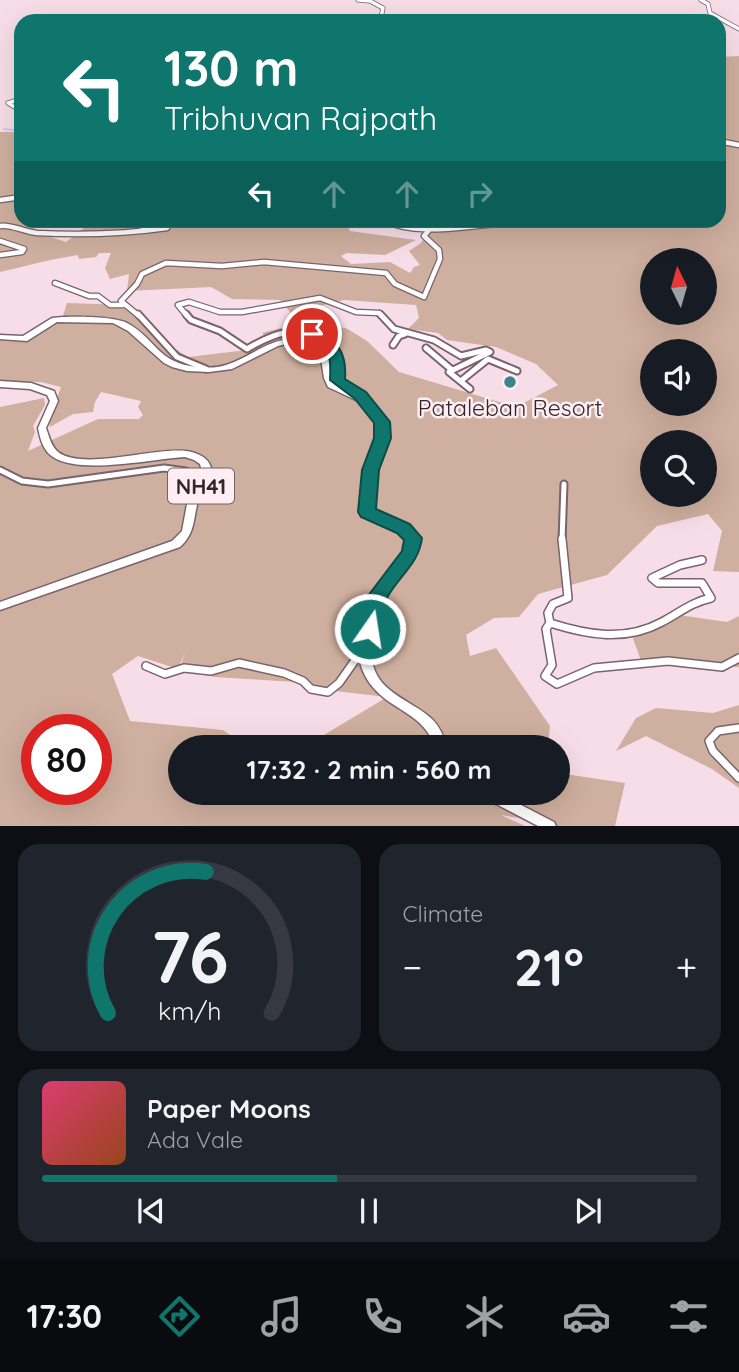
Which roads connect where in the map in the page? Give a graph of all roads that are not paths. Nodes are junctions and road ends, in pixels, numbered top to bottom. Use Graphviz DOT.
graph roads {
  1 [pos="358,0"];
  2 [pos="701,0"];
  3 [pos="382,14"];
  4 [pos="712,14"];
  5 [pos="0,226"];
  6 [pos="167,228"];
  7 [pos="395,228"];
  8 [pos="453,228"];
  9 [pos="429,230"];
  10 [pos="0,241"];
  11 [pos="0,248"];
  12 [pos="3,254"];
  13 [pos="55,283"];
  14 [pos="125,305"];
  15 [pos="405,334"];
  16 [pos="0,337"];
  17 [pos="393,345"];
  18 [pos="426,348"];
  19 [pos="206,369"];
  20 [pos="452,370"];
  21 [pos="517,371"];
  22 [pos="462,380"];
  23 [pos="0,384"];
  24 [pos="470,389"];
  25 [pos="363,400"];
  26 [pos="0,470"];
  27 [pos="203,482"];
  28 [pos="564,484"];
  29 [pos="702,560"];
  30 [pos="0,607"];
  31 [pos="550,623"];
  32 [pos="368,644"];
  33 [pos="739,658"];
  34 [pos="146,666"];
  35 [pos="739,728"];
  36 [pos="437,735"];
  37 [pos="739,778"];
  38 [pos="509,805"];
  39 [pos="546,825"];
  1 -- 3 [label="street"];
  2 -- 4 [label="street"];
  5 -- 6 [label="street"];
  7 -- 9 [label="street"];
  8 -- 9 [label="street"];
  9 -- 14 [label="street"];
  10 -- 12 [label="street"];
  11 -- 12 [label="street"];
  13 -- 14 [label="street"];
  14 -- 19 [label="street"];
  15 -- 17 [label="street"];
  15 -- 20 [label="street"];
  15 -- 25 [label="street"];
  16 -- 19 [label="highway"];
  18 -- 20 [label="street"];
  19 -- 25 [label="highway"];
  20 -- 22 [label="street"];
  21 -- 22 [label="street"];
  22 -- 24 [label="street"];
  23 -- 27 [label="highway, NH41"];
  25 -- 32 [label="highway"];
  26 -- 27 [label="street"];
  27 -- 30 [label="highway, NH41"];
  28 -- 31 [label="street"];
  29 -- 31 [label="street"];
  31 -- 33 [label="street"];
  32 -- 34 [label="street"];
  32 -- 36 [label="highway"];
  35 -- 37 [label="street"];
  38 -- 39 [label="highway"];
}
